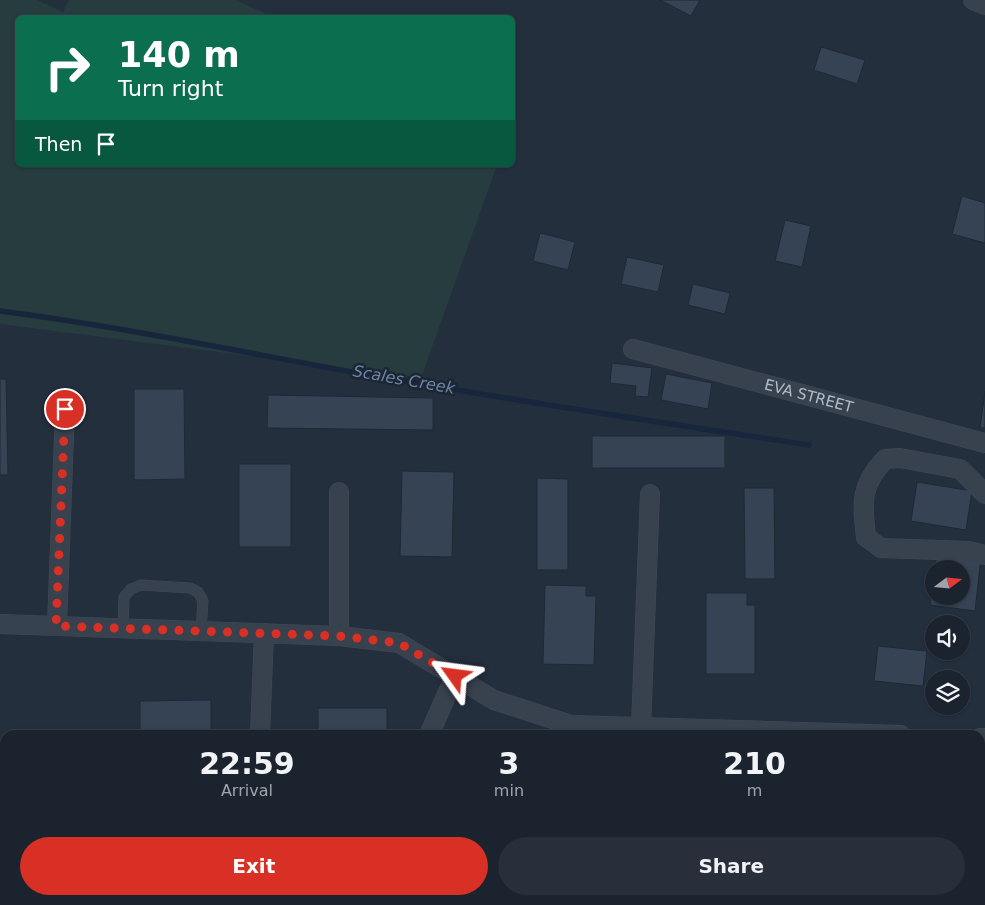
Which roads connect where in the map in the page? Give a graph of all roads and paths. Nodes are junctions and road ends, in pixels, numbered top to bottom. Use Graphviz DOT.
graph roads {
  1 [pos="973,0"];
  2 [pos="985,5"];
  3 [pos="633,350"];
  4 [pos="65,409"];
  5 [pos="985,443"];
  6 [pos="339,492"];
  7 [pos="650,494"];
  8 [pos="985,494"];
  9 [pos="985,555"];
  10 [pos="0,624"];
  11 [pos="56,626"];
  12 [pos="123,629"];
  13 [pos="201,632"];
  14 [pos="264,634"];
  15 [pos="339,636"];
  16 [pos="455,676"];
  17 [pos="641,727"];
  18 [pos="260,730"];
  19 [pos="431,730"];
  20 [pos="571,730"];
  21 [pos="738,730"];
  1 -- 2 [label="street"];
  3 -- 5 [label="street, EVA STREET"];
  4 -- 11 [label="street"];
  6 -- 15 [label="street"];
  7 -- 17 [label="street"];
  8 -- 9 [label="street"];
  10 -- 11 [label="street"];
  11 -- 12 [label="street"];
  12 -- 13 [label="street"];
  12 -- 13 [label="lane"];
  13 -- 14 [label="street"];
  14 -- 15 [label="street"];
  14 -- 18 [label="street"];
  15 -- 16 [label="street"];
  16 -- 19 [label="street"];
  16 -- 20 [label="street"];
  17 -- 20 [label="street"];
  17 -- 21 [label="street"];
}
